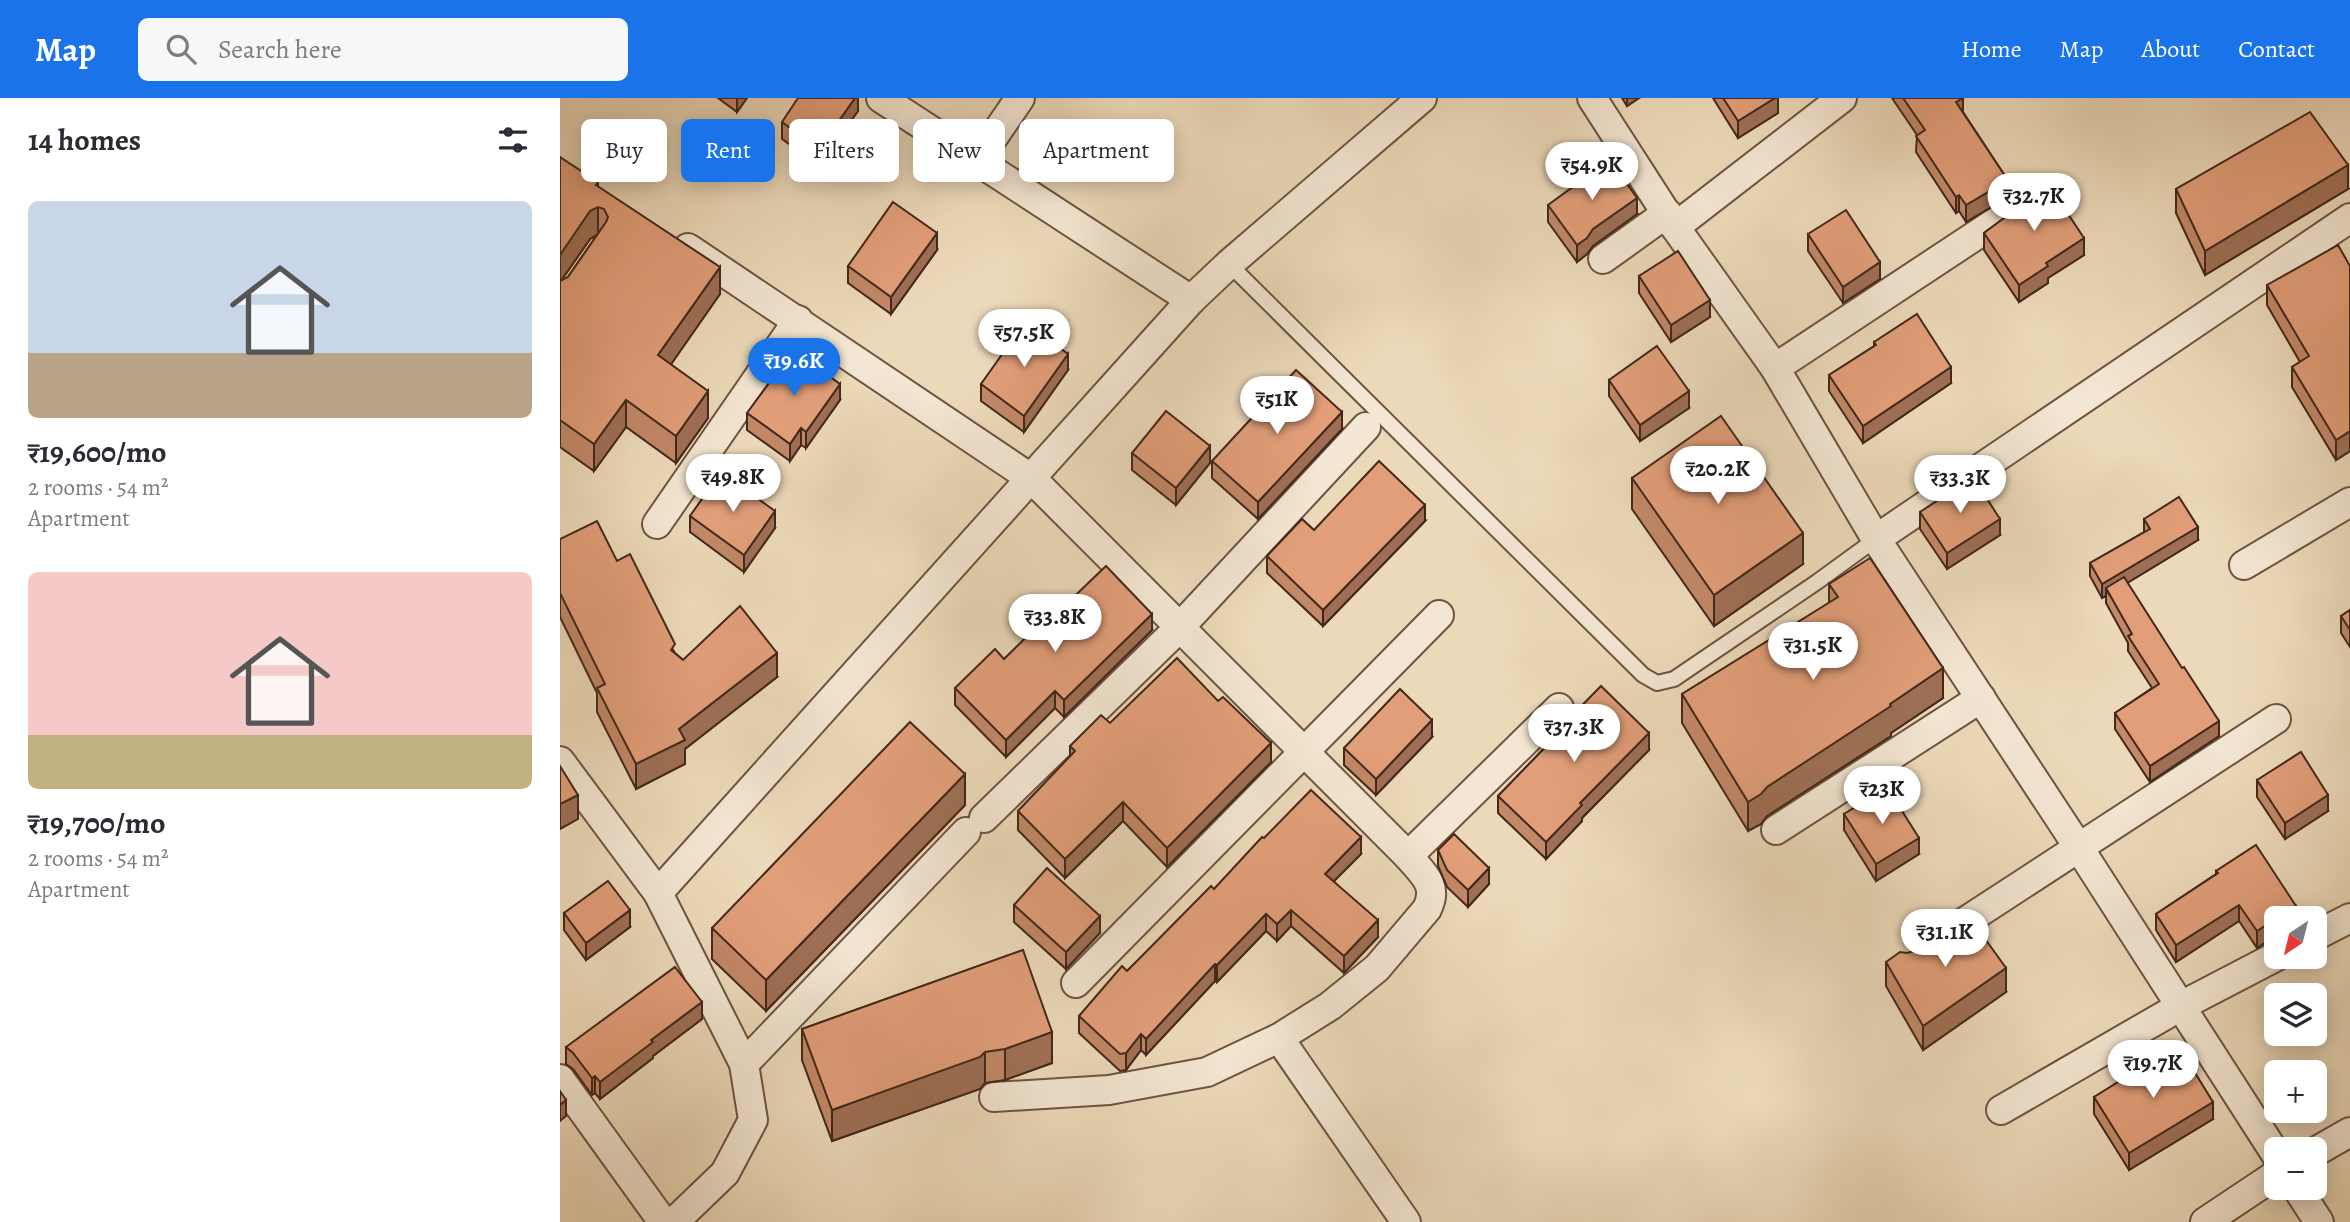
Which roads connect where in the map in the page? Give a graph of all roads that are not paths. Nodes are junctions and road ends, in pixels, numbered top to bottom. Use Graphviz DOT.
graph roads {
  1 [pos="881,98"];
  2 [pos="1020,98"];
  3 [pos="1422,98"];
  4 [pos="1592,98"];
  5 [pos="1842,98"];
  6 [pos="913,119"];
  7 [pos="1005,120"];
  8 [pos="1005,179"];
  9 [pos="2350,218"];
  10 [pos="2001,219"];
  11 [pos="1671,220"];
  12 [pos="662,231"];
  13 [pos="1603,259"];
  14 [pos="1229,264"];
  15 [pos="1191,300"];
  16 [pos="798,320"];
  17 [pos="1775,368"];
  18 [pos="1366,427"];
  19 [pos="1032,479"];
  20 [pos="2350,502"];
  21 [pos="657,524"];
  22 [pos="1876,539"];
  23 [pos="2244,565"];
  24 [pos="1439,615"];
  25 [pos="1179,628"];
  26 [pos="1981,698"];
  27 [pos="1559,708"];
  28 [pos="2276,719"];
  29 [pos="1303,753"];
  30 [pos="560,761"];
  31 [pos="1776,830"];
  32 [pos="2079,848"];
  33 [pos="1408,856"];
  34 [pos="658,893"];
  35 [pos="2350,918"];
  36 [pos="2328,929"];
  37 [pos="1917,953"];
  38 [pos="2264,963"];
  39 [pos="1076,983"];
  40 [pos="2181,1006"];
  41 [pos="1279,1038"];
  42 [pos="744,1064"];
  43 [pos="560,1079"];
  44 [pos="994,1097"];
  45 [pos="2001,1110"];
  46 [pos="2350,1132"];
  47 [pos="2265,1137"];
  48 [pos="2327,1145"];
  49 [pos="2264,1183"];
  50 [pos="2305,1200"];
  51 [pos="663,1222"];
  52 [pos="674,1222"];
  53 [pos="1406,1222"];
  54 [pos="2206,1222"];
  55 [pos="2319,1222"];
  1 -- 6 [label="street"];
  2 -- 7 [label="street"];
  3 -- 14 [label="street"];
  4 -- 11 [label="street"];
  5 -- 11 [label="street"];
  8 -- 15 [label="street"];
  9 -- 22 [label="street"];
  10 -- 17 [label="street"];
  11 -- 13 [label="street"];
  11 -- 17 [label="street"];
  12 -- 16 [label="street"];
  14 -- 15 [label="street"];
  14 -- 22 [label="lane"];
  15 -- 19 [label="street"];
  16 -- 19 [label="street"];
  16 -- 21 [label="street"];
  17 -- 22 [label="street"];
  18 -- 25 [label="street"];
  19 -- 25 [label="street"];
  19 -- 34 [label="street"];
  20 -- 23 [label="street"];
  22 -- 26 [label="street"];
  24 -- 29 [label="street"];
  25 -- 29 [label="street"];
  25 -- 42 [label="street"];
  26 -- 31 [label="street"];
  26 -- 32 [label="street"];
  27 -- 33 [label="street"];
  28 -- 32 [label="street"];
  29 -- 33 [label="street"];
  29 -- 39 [label="street"];
  30 -- 34 [label="street"];
  32 -- 37 [label="street"];
  32 -- 40 [label="street"];
  33 -- 41 [label="street"];
  34 -- 42 [label="street"];
  35 -- 36 [label="street"];
  38 -- 40 [label="street"];
  40 -- 45 [label="street"];
  40 -- 47 [label="street"];
  41 -- 44 [label="street"];
  41 -- 53 [label="street"];
  42 -- 52 [label="street"];
  43 -- 51 [label="street"];
  46 -- 48 [label="street"];
  49 -- 54 [label="street"];
  50 -- 55 [label="street"];
}
